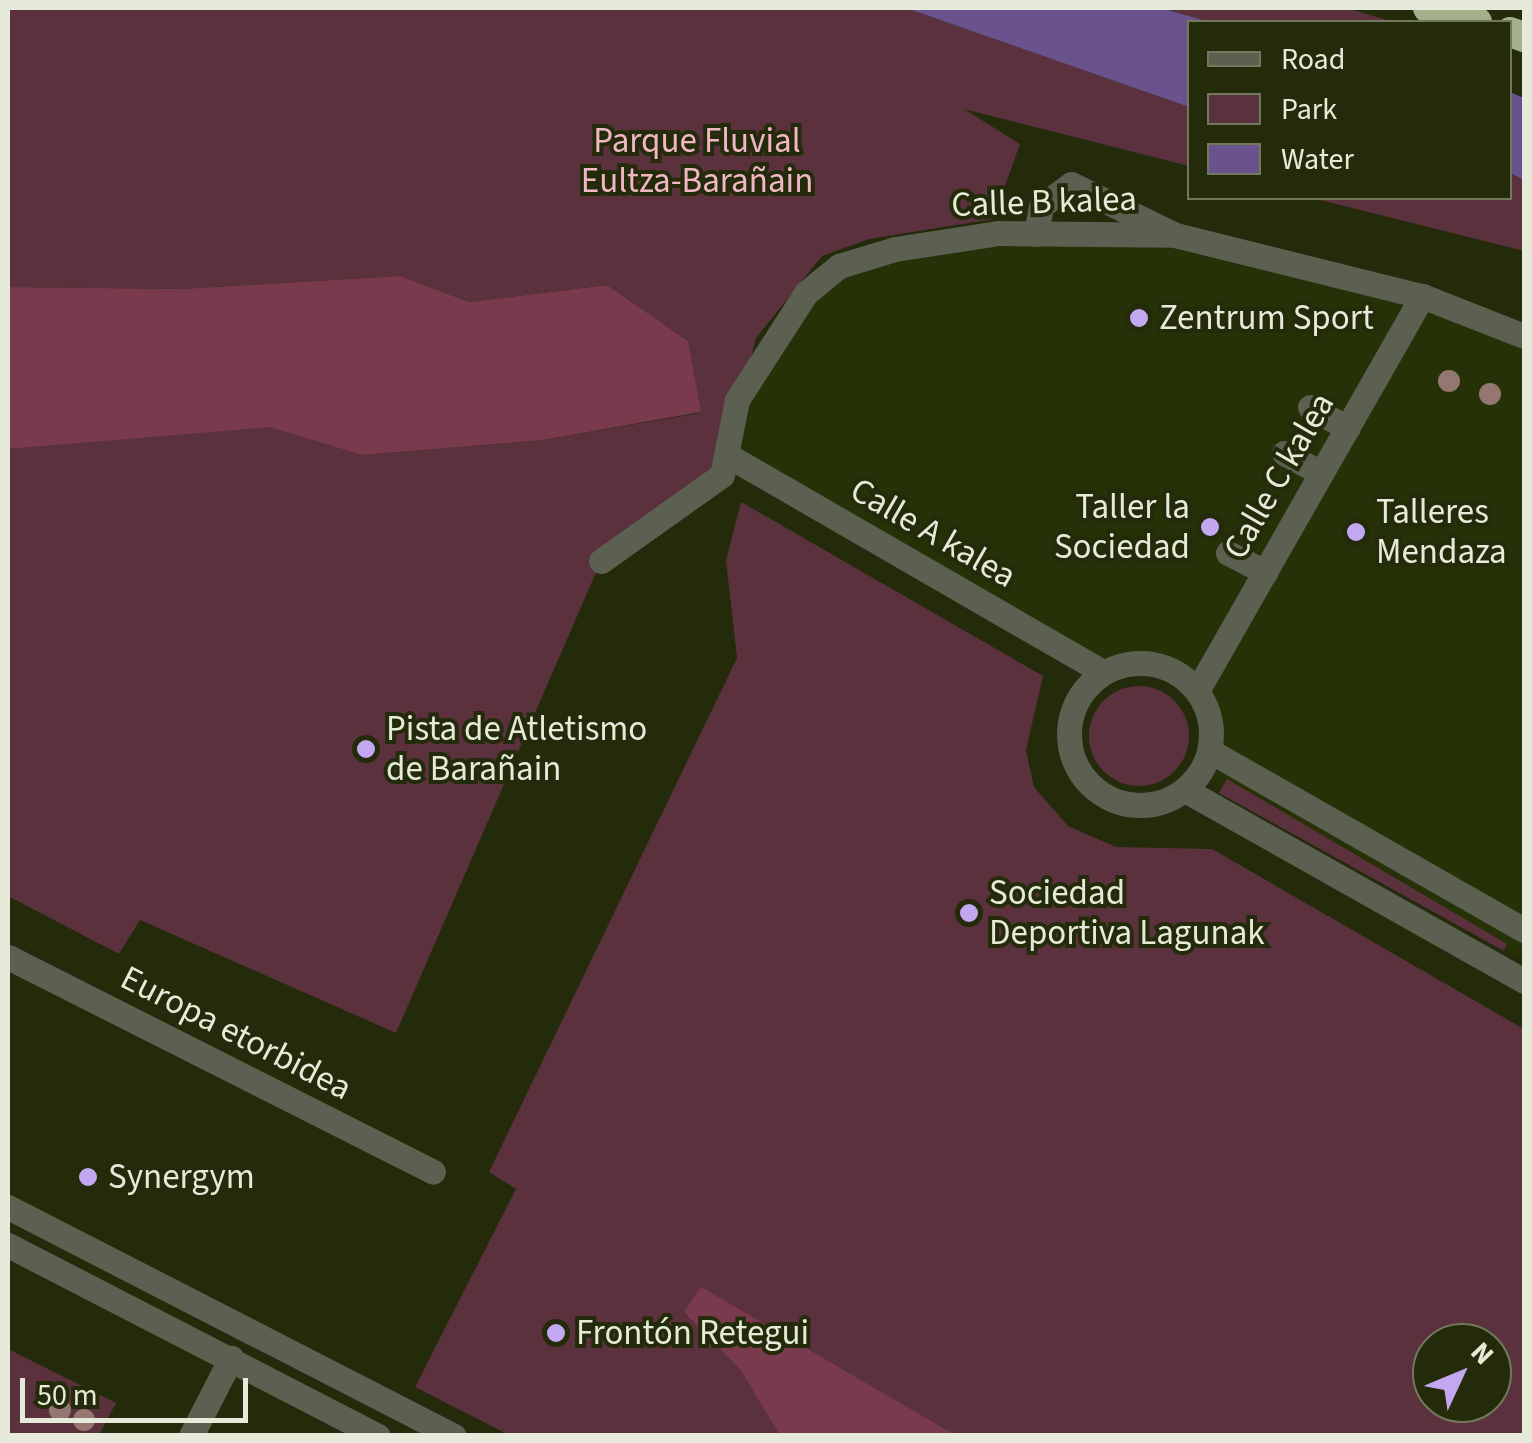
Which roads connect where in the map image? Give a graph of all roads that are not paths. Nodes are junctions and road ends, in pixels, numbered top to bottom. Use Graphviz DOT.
graph roads {
  1 [pos="1428,8"];
  2 [pos="1470,20"];
  3 [pos="1036,234"];
  4 [pos="1176,234"];
  5 [pos="1422,296"];
  6 [pos="1524,336"];
  7 [pos="1310,407"];
  8 [pos="1347,428"];
  9 [pos="1284,453"];
  10 [pos="727,454"];
  11 [pos="1321,473"];
  12 [pos="1228,553"];
  13 [pos="601,561"];
  14 [pos="1264,572"];
  15 [pos="1103,672"];
  16 [pos="1197,691"];
  17 [pos="1210,752"];
  18 [pos="1185,790"];
  19 [pos="1524,930"];
  20 [pos="8,957"];
  21 [pos="1524,981"];
  22 [pos="434,1172"];
  23 [pos="8,1207"];
  24 [pos="8,1246"];
  25 [pos="231,1358"];
  26 [pos="191,1436"];
  27 [pos="378,1436"];
  28 [pos="454,1436"];
  1 -- 2 [label="highway"];
  3 -- 4 [label="street, Calle B kalea"];
  3 -- 4 [label="street"];
  3 -- 10 [label="street, Calle B kalea"];
  4 -- 5 [label="street, Calle B kalea"];
  5 -- 6 [label="street, Calle B kalea"];
  5 -- 8 [label="street, Calle C kalea"];
  7 -- 8 [label="street"];
  8 -- 11 [label="street, Calle C kalea"];
  9 -- 11 [label="street"];
  10 -- 13 [label="street"];
  10 -- 15 [label="street, Calle A kalea"];
  11 -- 14 [label="street, Calle C kalea"];
  12 -- 14 [label="street"];
  14 -- 16 [label="street, Calle C kalea"];
  15 -- 16 [label="street"];
  15 -- 18 [label="street"];
  16 -- 17 [label="street"];
  17 -- 18 [label="street"];
  17 -- 19 [label="street"];
  18 -- 21 [label="street"];
  20 -- 22 [label="street, Europa etorbidea"];
  23 -- 28 [label="street"];
  24 -- 25 [label="street"];
  25 -- 26 [label="street"];
  25 -- 27 [label="street"];
}
